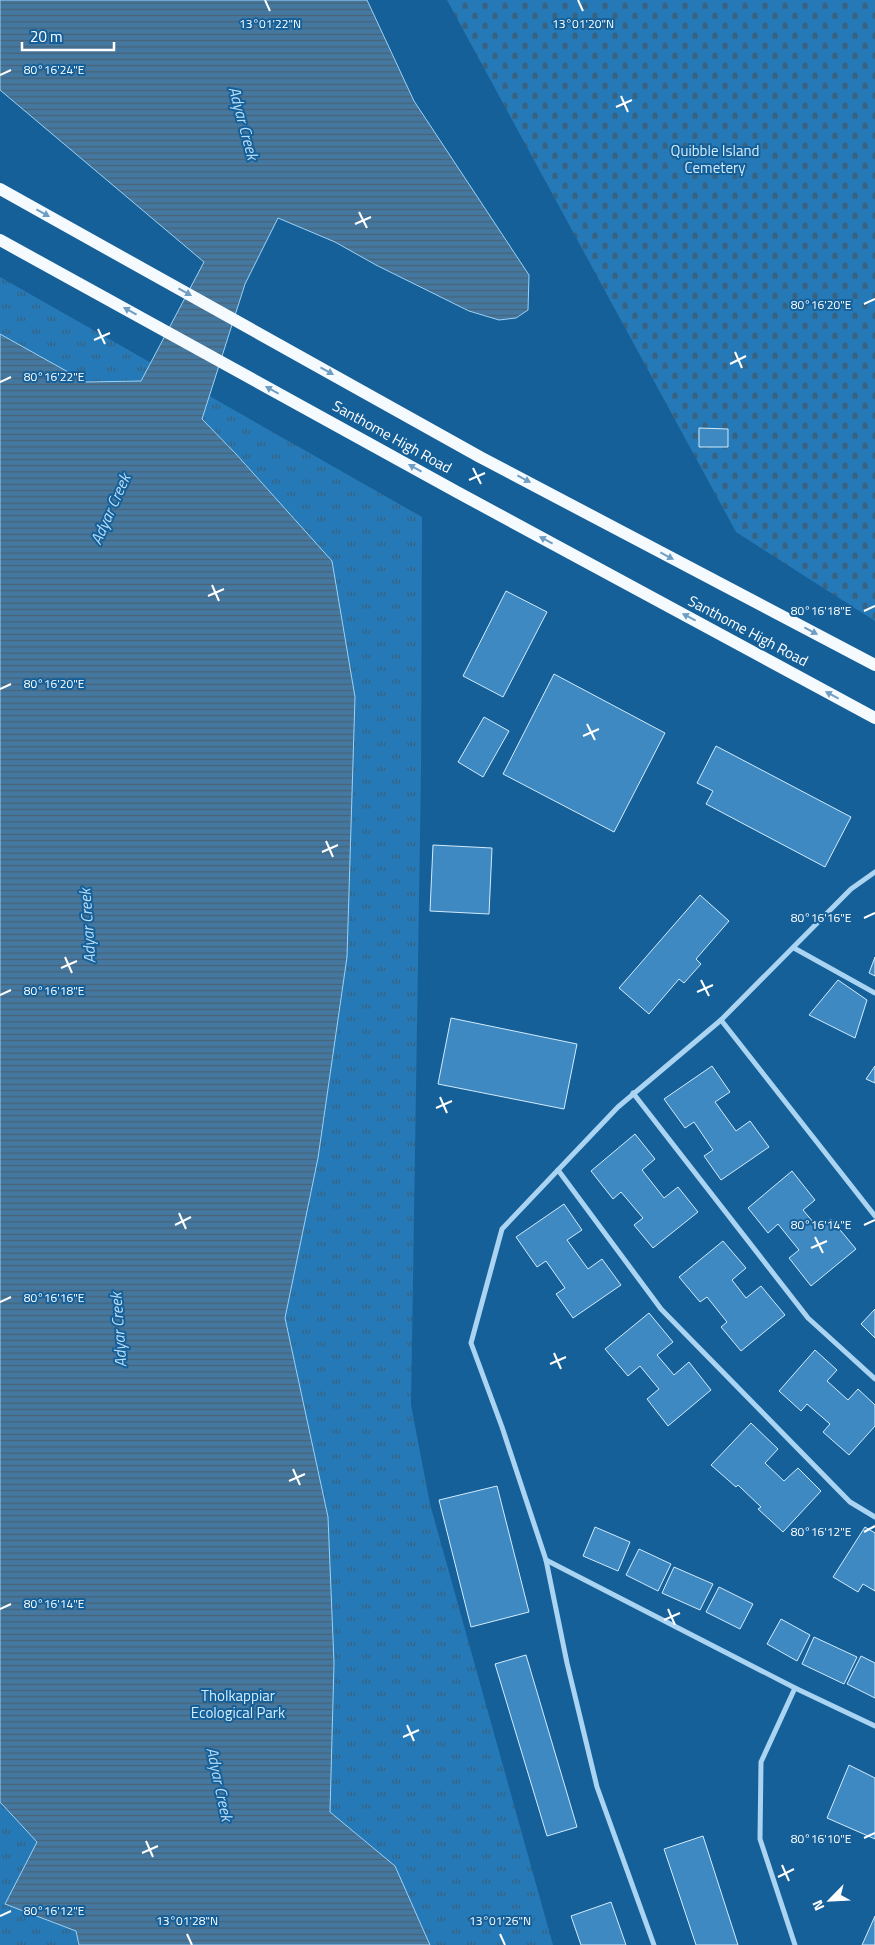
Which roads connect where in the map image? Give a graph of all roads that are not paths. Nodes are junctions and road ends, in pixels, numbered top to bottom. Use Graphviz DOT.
graph roads {
  1 [pos="0,189"];
  2 [pos="0,240"];
  3 [pos="875,665"];
  4 [pos="875,718"];
  5 [pos="875,872"];
  6 [pos="794,948"];
  7 [pos="875,993"];
  8 [pos="721,1020"];
  9 [pos="633,1093"];
  10 [pos="558,1170"];
  11 [pos="875,1216"];
  12 [pos="875,1379"];
  13 [pos="875,1517"];
  14 [pos="546,1560"];
  15 [pos="795,1688"];
  16 [pos="875,1726"];
  17 [pos="654,1945"];
  18 [pos="795,1945"];
  1 -- 3 [label="main road, Santhome High Road, one-way"];
  4 -- 2 [label="main road, Santhome High Road, one-way"];
  5 -- 6 [label="street"];
  6 -- 7 [label="street"];
  6 -- 8 [label="street"];
  8 -- 9 [label="street"];
  8 -- 11 [label="street"];
  9 -- 10 [label="street"];
  9 -- 12 [label="street"];
  10 -- 13 [label="street"];
  10 -- 14 [label="street"];
  14 -- 15 [label="street"];
  14 -- 17 [label="street"];
  15 -- 16 [label="street"];
  15 -- 18 [label="street"];
}
